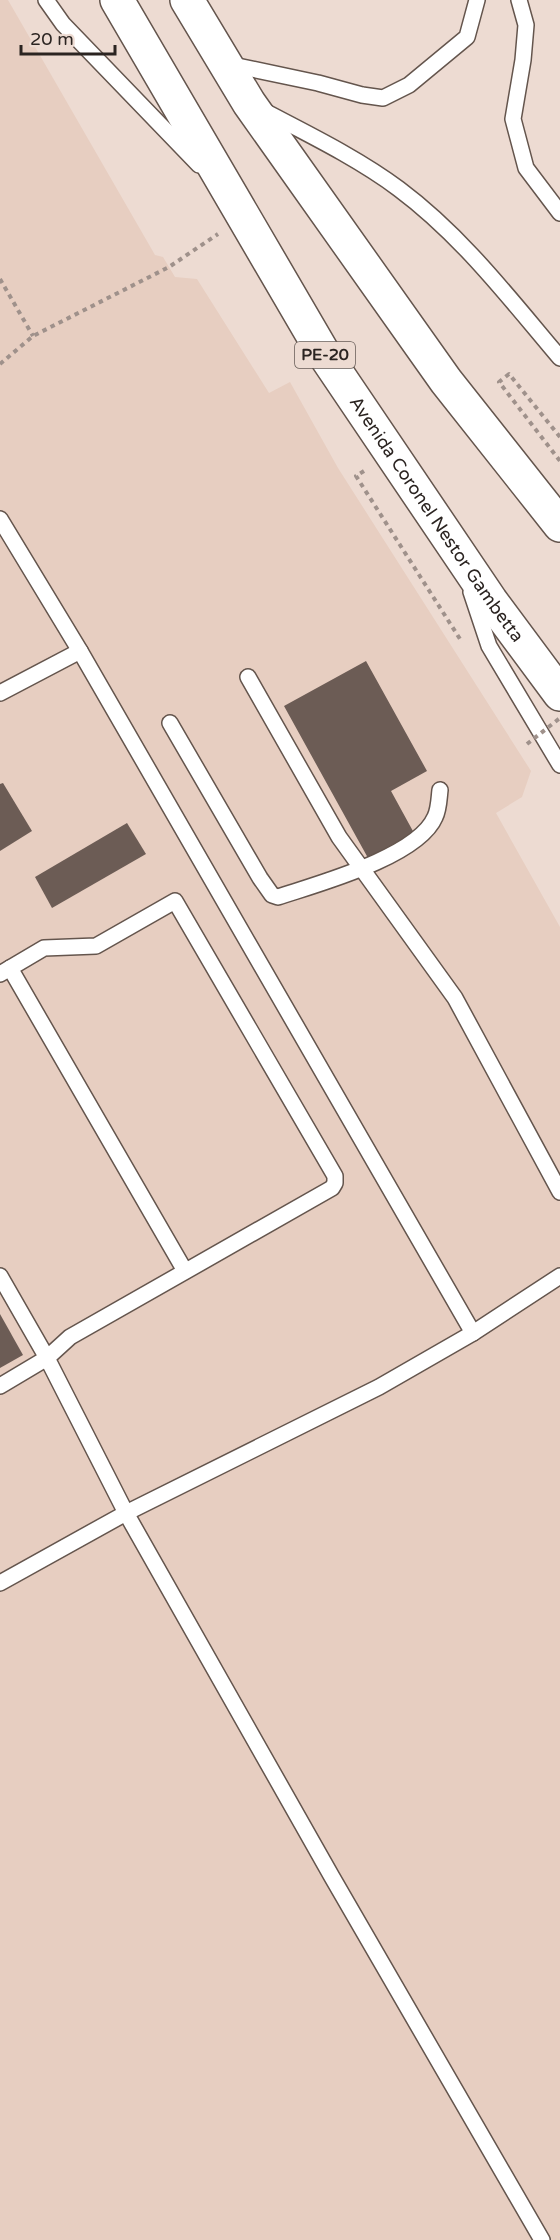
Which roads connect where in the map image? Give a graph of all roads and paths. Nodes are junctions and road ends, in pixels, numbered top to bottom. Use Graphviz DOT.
graph roads {
  1 [pos="46,0"];
  2 [pos="117,0"];
  3 [pos="187,0"];
  4 [pos="477,0"];
  5 [pos="519,0"];
  6 [pos="225,64"];
  7 [pos="249,103"];
  8 [pos="560,213"];
  9 [pos="229,216"];
  10 [pos="0,279"];
  11 [pos="33,336"];
  12 [pos="560,358"];
  13 [pos="0,364"];
  14 [pos="560,437"];
  15 [pos="560,461"];
  16 [pos="365,470"];
  17 [pos="0,519"];
  18 [pos="560,525"];
  19 [pos="456,549"];
  20 [pos="464,645"];
  21 [pos="80,651"];
  22 [pos="248,677"];
  23 [pos="0,693"];
  24 [pos="560,694"];
  25 [pos="560,718"];
  26 [pos="170,723"];
  27 [pos="521,734"];
  28 [pos="560,765"];
  29 [pos="440,790"];
  30 [pos="362,869"];
  31 [pos="5,971"];
  32 [pos="560,1192"];
  33 [pos="185,1271"];
  34 [pos="0,1276"];
  35 [pos="560,1276"];
  36 [pos="473,1333"];
  37 [pos="47,1358"];
  38 [pos="0,1386"];
  39 [pos="126,1513"];
  40 [pos="0,1583"];
  41 [pos="542,2240"];
  1 -- 9 [label="lane"];
  2 -- 9 [label="highway, Avenida Coronel Nestor Gambetta / PE-20"];
  3 -- 6 [label="highway"];
  4 -- 6 [label="lane"];
  5 -- 8 [label="lane"];
  6 -- 7 [label="highway"];
  7 -- 12 [label="lane"];
  7 -- 18 [label="highway"];
  9 -- 11 [label="path"];
  9 -- 19 [label="highway, Avenida Coronel Nestor Gambetta / PE-20"];
  10 -- 11 [label="path"];
  11 -- 13 [label="path"];
  14 -- 15 [label="path"];
  16 -- 20 [label="path"];
  17 -- 21 [label="lane"];
  19 -- 24 [label="highway, Avenida Coronel Nestor Gambetta / PE-20"];
  19 -- 28 [label="lane"];
  21 -- 23 [label="lane"];
  21 -- 36 [label="lane"];
  22 -- 30 [label="lane"];
  25 -- 27 [label="path, bridge"];
  26 -- 30 [label="lane"];
  29 -- 30 [label="lane"];
  30 -- 32 [label="lane"];
  31 -- 33 [label="lane"];
  31 -- 33 [label="lane"];
  33 -- 37 [label="lane"];
  34 -- 37 [label="lane"];
  35 -- 36 [label="lane"];
  36 -- 39 [label="lane"];
  37 -- 38 [label="lane"];
  37 -- 39 [label="lane"];
  39 -- 40 [label="lane"];
  39 -- 41 [label="lane"];
}
